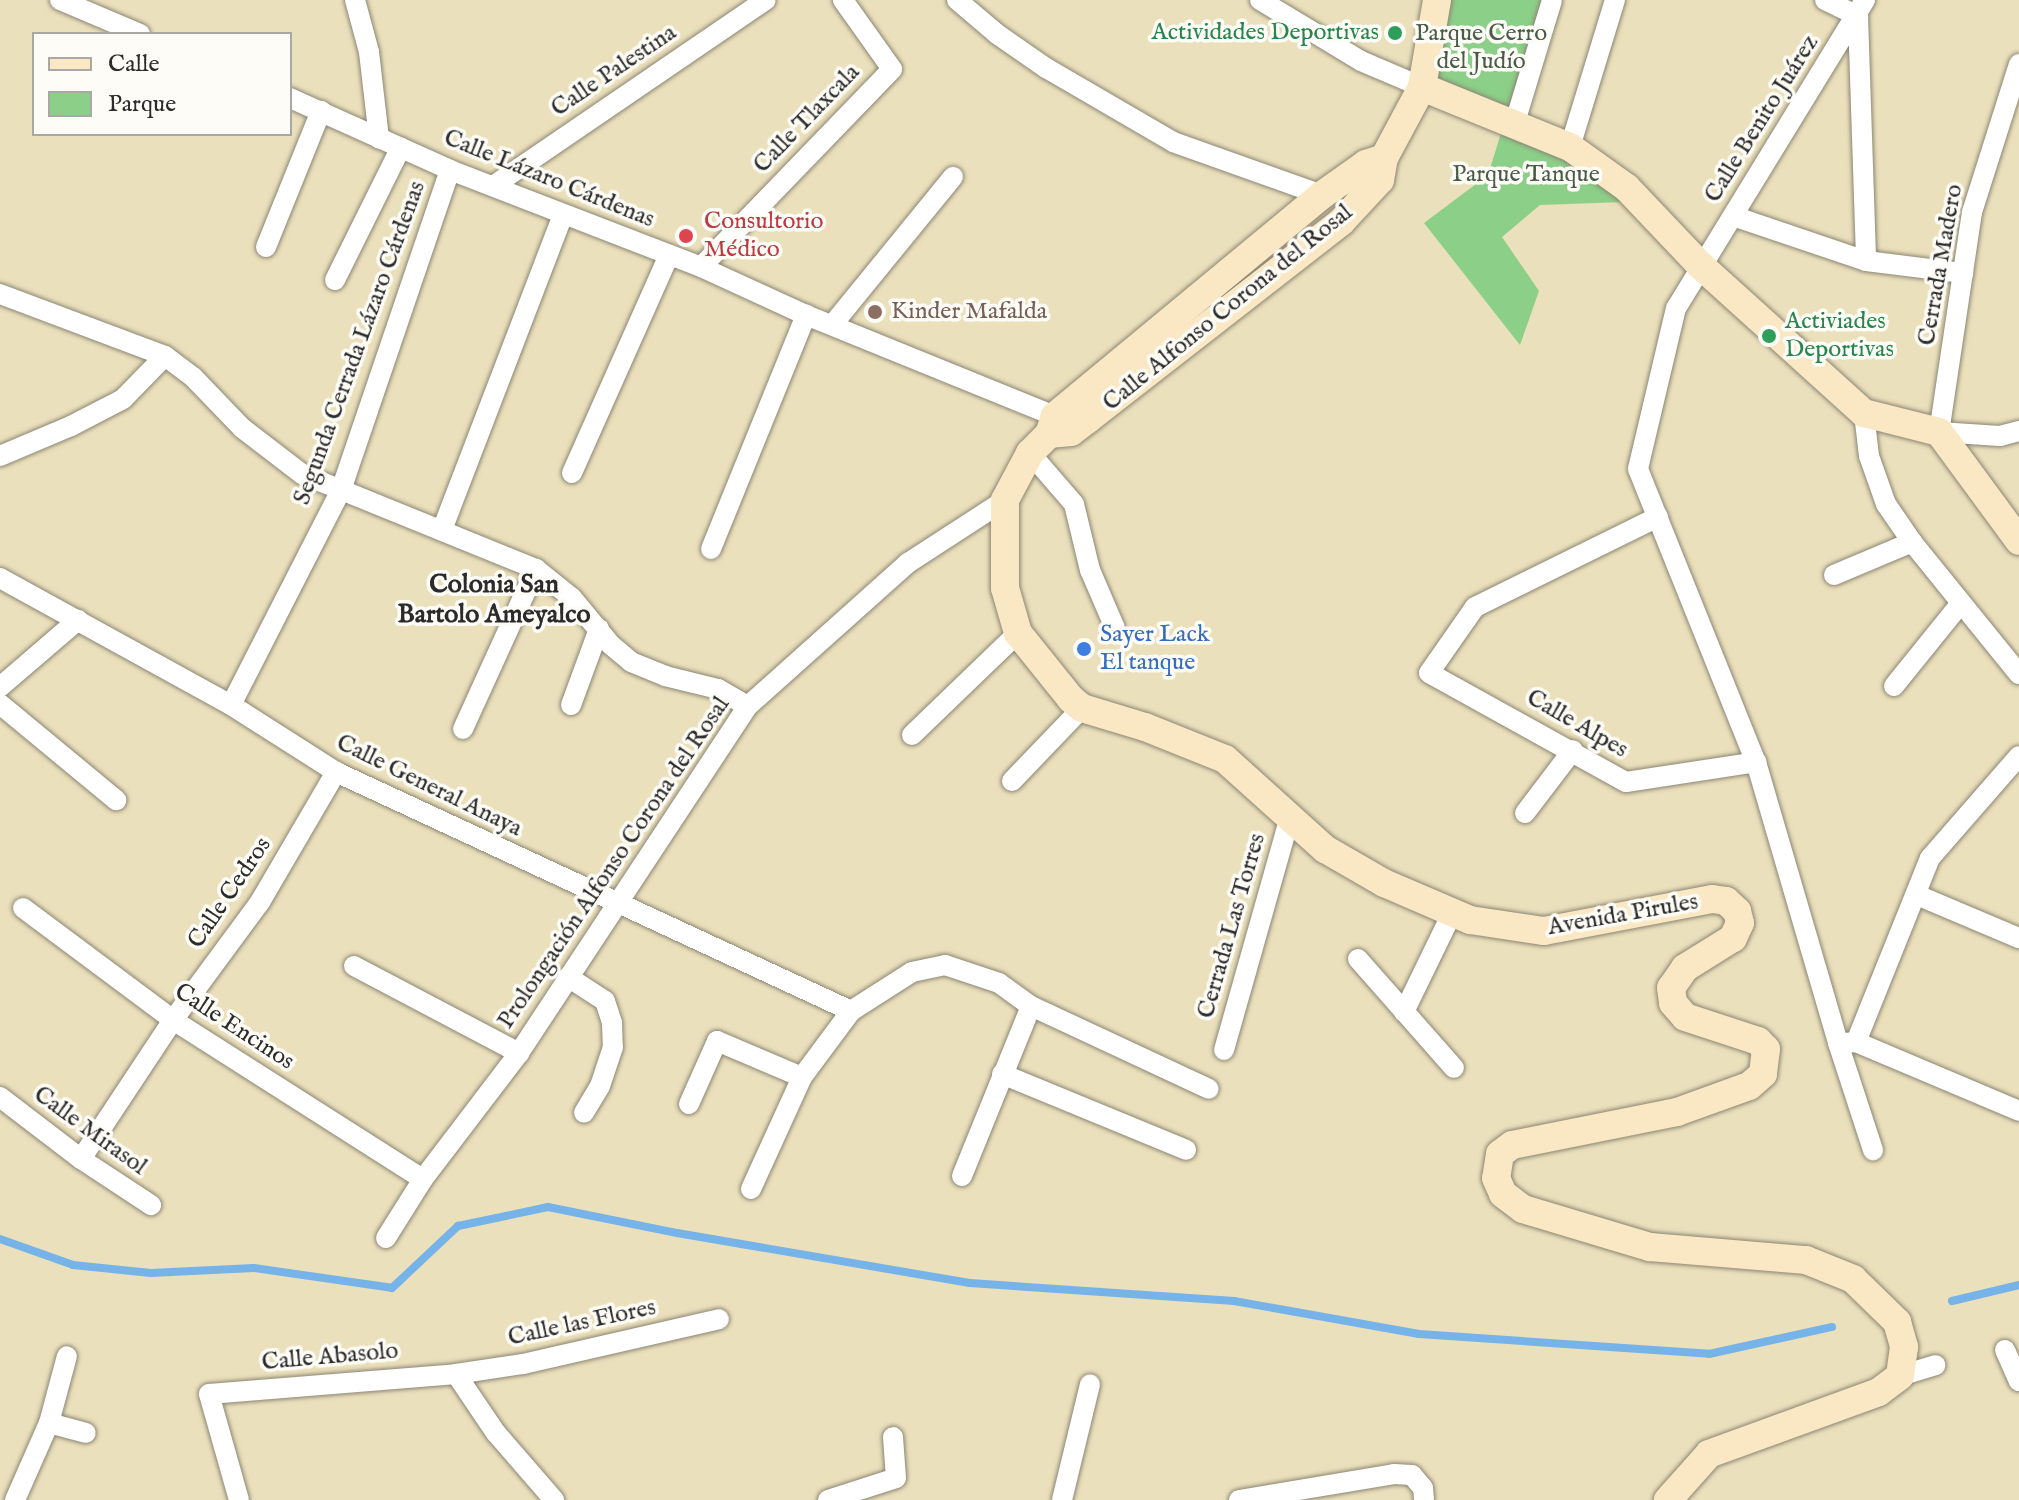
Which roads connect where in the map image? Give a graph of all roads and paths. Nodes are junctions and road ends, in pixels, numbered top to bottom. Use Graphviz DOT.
graph roads {
  1 [pos="60,0"];
  2 [pos="766,0"];
  3 [pos="843,0"];
  4 [pos="957,0"];
  5 [pos="1260,0"];
  6 [pos="1437,0"];
  7 [pos="1552,0"];
  8 [pos="1615,0"];
  9 [pos="1825,0"];
  10 [pos="361,2"];
  11 [pos="1861,8"];
  12 [pos="135,32"];
  13 [pos="2019,64"];
  14 [pos="1422,87"];
  15 [pos="292,99"];
  16 [pos="321,111"];
  17 [pos="1515,122"];
  18 [pos="379,138"];
  19 [pos="401,147"];
  20 [pos="1570,147"];
  21 [pos="1384,158"];
  22 [pos="450,170"];
  23 [pos="953,177"];
  24 [pos="493,186"];
  25 [pos="1322,195"];
  26 [pos="563,215"];
  27 [pos="1733,216"];
  28 [pos="266,247"];
  29 [pos="669,255"];
  30 [pos="1866,261"];
  31 [pos="1700,265"];
  32 [pos="701,267"];
  33 [pos="1963,273"];
  34 [pos="335,280"];
  35 [pos="0,294"];
  36 [pos="806,315"];
  37 [pos="833,324"];
  38 [pos="165,356"];
  39 [pos="1864,413"];
  40 [pos="2019,431"];
  41 [pos="1939,432"];
  42 [pos="1051,434"];
  43 [pos="0,456"];
  44 [pos="572,473"];
  45 [pos="341,490"];
  46 [pos="1005,500"];
  47 [pos="1658,517"];
  48 [pos="442,530"];
  49 [pos="2019,541"];
  50 [pos="1912,542"];
  51 [pos="711,549"];
  52 [pos="536,569"];
  53 [pos="1834,575"];
  54 [pos="0,578"];
  55 [pos="1961,603"];
  56 [pos="78,620"];
  57 [pos="1115,628"];
  58 [pos="599,629"];
  59 [pos="1018,633"];
  60 [pos="2019,674"];
  61 [pos="1894,686"];
  62 [pos="0,687"];
  63 [pos="0,704"];
  64 [pos="231,705"];
  65 [pos="571,705"];
  66 [pos="748,706"];
  67 [pos="1079,712"];
  68 [pos="463,729"];
  69 [pos="912,735"];
  70 [pos="1573,750"];
  71 [pos="2019,756"];
  72 [pos="1756,762"];
  73 [pos="336,772"];
  74 [pos="1012,781"];
  75 [pos="116,800"];
  76 [pos="1525,813"];
  77 [pos="1290,816"];
  78 [pos="1917,895"];
  79 [pos="617,905"];
  80 [pos="23,908"];
  81 [pos="1452,913"];
  82 [pos="2019,938"];
  83 [pos="1358,959"];
  84 [pos="354,966"];
  85 [pos="568,977"];
  86 [pos="1031,1006"];
  87 [pos="851,1011"];
  88 [pos="1404,1012"];
  89 [pos="173,1020"];
  90 [pos="1847,1042"];
  91 [pos="1224,1050"];
  92 [pos="519,1053"];
  93 [pos="1454,1068"];
  94 [pos="1002,1074"];
  95 [pos="802,1077"];
  96 [pos="1209,1089"];
  97 [pos="0,1097"];
  98 [pos="689,1104"];
  99 [pos="2019,1111"];
  100 [pos="584,1113"];
  101 [pos="1186,1150"];
  102 [pos="1873,1150"];
  103 [pos="81,1159"];
  104 [pos="962,1176"];
  105 [pos="423,1179"];
  106 [pos="751,1189"];
  107 [pos="151,1205"];
  108 [pos="386,1238"];
  109 [pos="719,1319"];
  110 [pos="2004,1350"];
  111 [pos="67,1356"];
  112 [pos="1935,1365"];
  113 [pos="456,1374"];
  114 [pos="1900,1376"];
  115 [pos="2019,1381"];
  116 [pos="1090,1384"];
  117 [pos="49,1423"];
  118 [pos="86,1433"];
  119 [pos="893,1437"];
  120 [pos="1424,1494"];
  121 [pos="15,1500"];
  122 [pos="239,1500"];
  123 [pos="554,1500"];
  124 [pos="828,1500"];
  125 [pos="1062,1500"];
  126 [pos="1239,1500"];
  127 [pos="1668,1500"];
  1 -- 12 [label="street"];
  2 -- 24 [label="street, Calle Palestina"];
  3 -- 32 [label="street, Calle Tlaxcala"];
  4 -- 25 [label="street"];
  5 -- 14 [label="street"];
  6 -- 14 [label="street, Calle Alfonso Corona del Rosal"];
  7 -- 17 [label="street"];
  8 -- 20 [label="street"];
  9 -- 11 [label="street"];
  10 -- 18 [label="street"];
  11 -- 27 [label="street, Calle Benito Juárez"];
  11 -- 30 [label="street"];
  13 -- 33 [label="street, Cerrada Madero"];
  14 -- 17 [label="street"];
  14 -- 21 [label="street, Calle Alfonso Corona del Rosal"];
  15 -- 16 [label="street, Calle Lázaro Cárdenas"];
  16 -- 18 [label="street, Calle Lázaro Cárdenas"];
  16 -- 28 [label="street"];
  17 -- 20 [label="street"];
  18 -- 19 [label="street, Calle Lázaro Cárdenas"];
  19 -- 22 [label="street, Calle Lázaro Cárdenas"];
  19 -- 34 [label="street"];
  20 -- 31 [label="street"];
  21 -- 25 [label="street, Calle Alfonso Corona del Rosal"];
  21 -- 42 [label="street, Calle Alfonso Corona del Rosal"];
  22 -- 24 [label="street, Calle Lázaro Cárdenas"];
  22 -- 45 [label="street, Segunda Cerrada Lázaro Cárdenas"];
  23 -- 37 [label="street"];
  24 -- 26 [label="street, Calle Lázaro Cárdenas"];
  25 -- 42 [label="street, Calle Alfonso Corona del Rosal"];
  26 -- 29 [label="street, Calle Lázaro Cárdenas"];
  26 -- 48 [label="street"];
  27 -- 30 [label="street"];
  27 -- 31 [label="street, Calle Benito Juárez"];
  29 -- 32 [label="street, Calle Lázaro Cárdenas"];
  29 -- 44 [label="street"];
  30 -- 33 [label="street"];
  31 -- 39 [label="street"];
  31 -- 47 [label="street"];
  32 -- 36 [label="street, Calle Lázaro Cárdenas"];
  33 -- 41 [label="street, Cerrada Madero"];
  35 -- 38 [label="street"];
  36 -- 37 [label="street, Calle Lázaro Cárdenas"];
  36 -- 51 [label="street"];
  37 -- 42 [label="street, Calle Lázaro Cárdenas"];
  38 -- 43 [label="street"];
  38 -- 45 [label="street"];
  39 -- 41 [label="street"];
  39 -- 50 [label="street"];
  40 -- 41 [label="street"];
  41 -- 49 [label="street"];
  42 -- 46 [label="street, Calle Alfonso Corona del Rosal"];
  42 -- 57 [label="street"];
  45 -- 48 [label="street"];
  45 -- 64 [label="street, Segunda Cerrada Lázaro Cárdenas"];
  46 -- 59 [label="street, Avenida Pirules"];
  46 -- 66 [label="street, Prolongación Alfonso Corona del Rosal"];
  47 -- 70 [label="street, Calle Alpes"];
  47 -- 72 [label="street"];
  48 -- 52 [label="street"];
  50 -- 53 [label="street"];
  50 -- 55 [label="street"];
  52 -- 58 [label="street"];
  52 -- 68 [label="street"];
  54 -- 56 [label="street, Calle General Anaya"];
  55 -- 60 [label="street"];
  55 -- 61 [label="street"];
  56 -- 62 [label="street"];
  56 -- 64 [label="street, Calle General Anaya"];
  58 -- 65 [label="street"];
  58 -- 66 [label="street"];
  59 -- 67 [label="street, Avenida Pirules"];
  59 -- 69 [label="street"];
  63 -- 75 [label="street"];
  64 -- 73 [label="street, Calle General Anaya"];
  66 -- 79 [label="street, Prolongación Alfonso Corona del Rosal"];
  67 -- 74 [label="street"];
  67 -- 77 [label="street, Avenida Pirules"];
  70 -- 72 [label="street, Calle Alpes"];
  70 -- 76 [label="street"];
  71 -- 78 [label="street"];
  72 -- 90 [label="street"];
  73 -- 79 [label="street, Calle General Anaya"];
  73 -- 89 [label="street, Calle Cedros"];
  77 -- 81 [label="street, Avenida Pirules"];
  77 -- 91 [label="street, Cerrada Las Torres"];
  78 -- 82 [label="street"];
  78 -- 90 [label="street"];
  79 -- 85 [label="street, Prolongación Alfonso Corona del Rosal"];
  79 -- 87 [label="street, Calle General Anaya"];
  80 -- 89 [label="street, Calle Encinos"];
  81 -- 88 [label="street"];
  81 -- 114 [label="street, Avenida Pirules"];
  83 -- 88 [label="street"];
  84 -- 92 [label="street"];
  85 -- 92 [label="street, Prolongación Alfonso Corona del Rosal"];
  85 -- 100 [label="street"];
  86 -- 87 [label="street"];
  86 -- 94 [label="street"];
  86 -- 96 [label="street"];
  87 -- 95 [label="street"];
  88 -- 93 [label="street"];
  89 -- 103 [label="street, Calle Cedros"];
  89 -- 105 [label="street, Calle Encinos"];
  90 -- 99 [label="street"];
  90 -- 102 [label="street"];
  92 -- 105 [label="street, Prolongación Alfonso Corona del Rosal"];
  94 -- 101 [label="street"];
  94 -- 104 [label="street"];
  95 -- 98 [label="street"];
  95 -- 106 [label="street"];
  97 -- 103 [label="street, Calle Mirasol"];
  103 -- 107 [label="street, Calle Mirasol"];
  105 -- 108 [label="street, Prolongación Alfonso Corona del Rosal"];
  109 -- 113 [label="street, Calle las Flores"];
  110 -- 115 [label="street"];
  111 -- 117 [label="street"];
  112 -- 114 [label="street"];
  113 -- 122 [label="street, Calle Abasolo"];
  113 -- 123 [label="street"];
  114 -- 127 [label="street"];
  116 -- 125 [label="street"];
  117 -- 118 [label="street"];
  117 -- 121 [label="street"];
  119 -- 124 [label="street"];
  120 -- 126 [label="street"];
}
